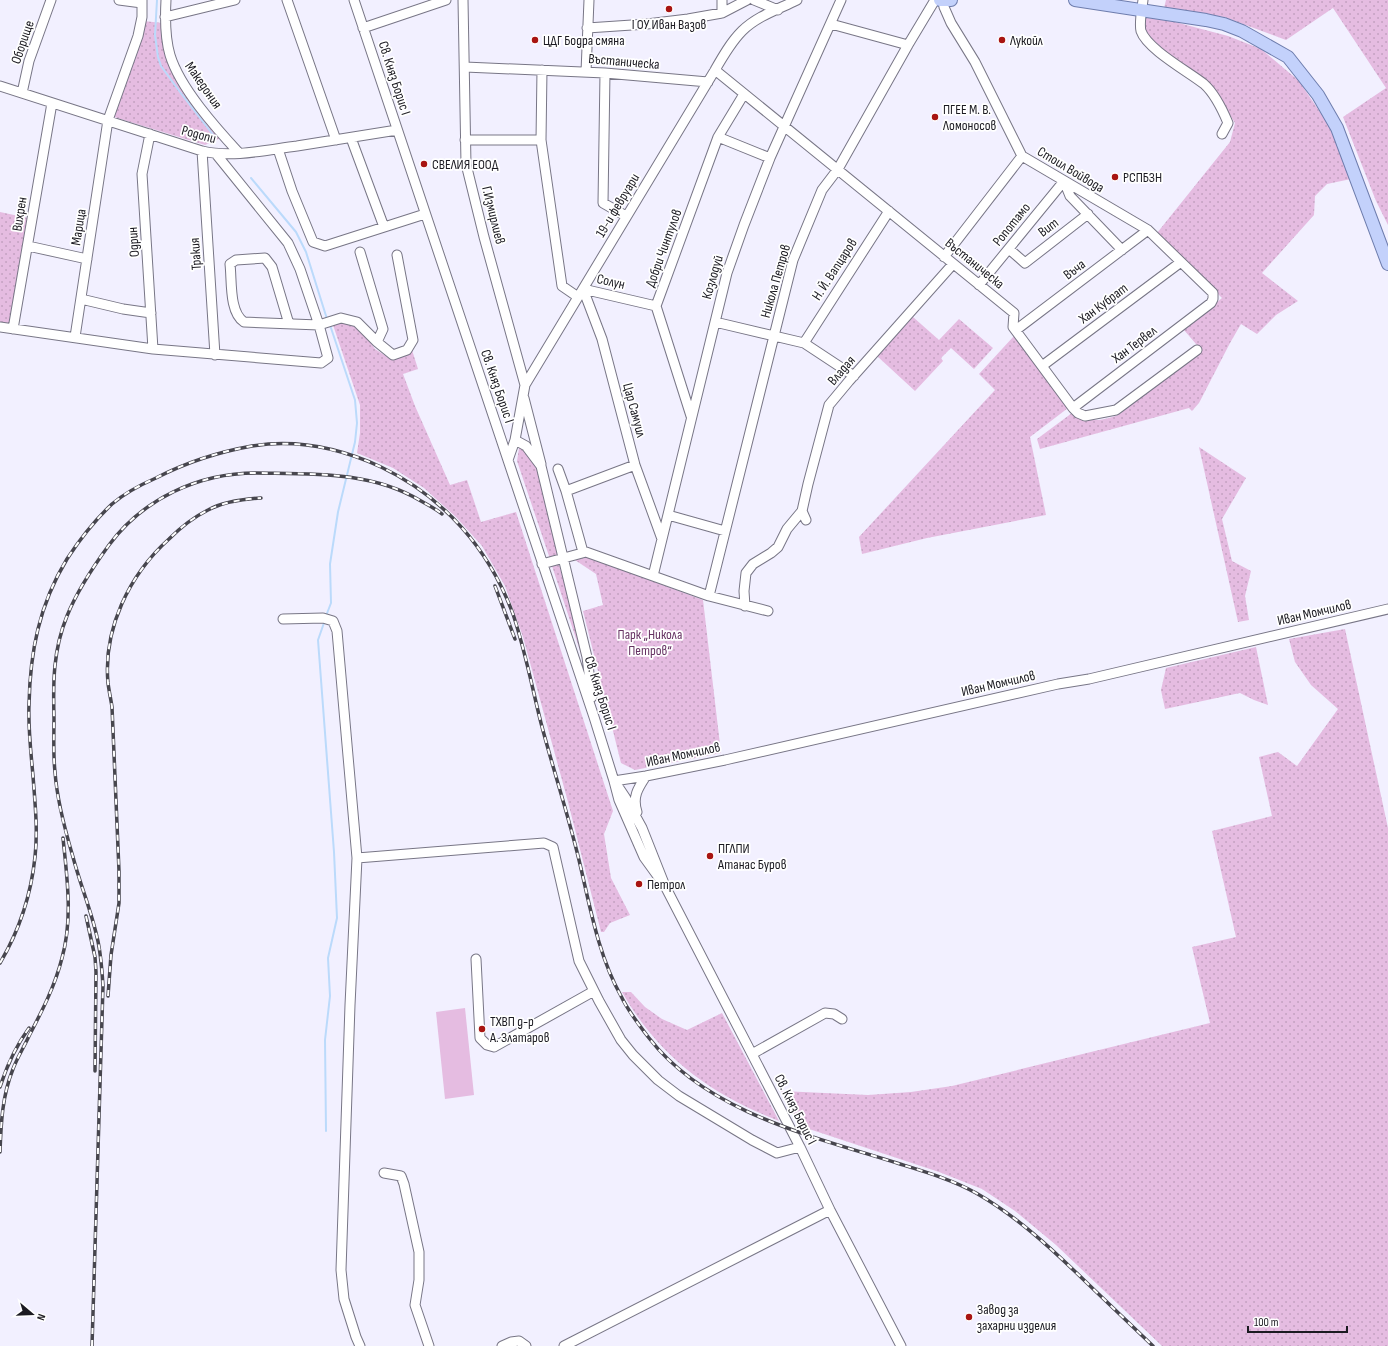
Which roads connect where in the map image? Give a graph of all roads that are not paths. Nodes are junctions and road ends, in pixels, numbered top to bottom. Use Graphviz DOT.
graph roads {
  1 [pos="51,0"];
  2 [pos="120,0"];
  3 [pos="166,0"];
  4 [pos="235,0"];
  5 [pos="287,0"];
  6 [pos="354,0"];
  7 [pos="446,0"];
  8 [pos="463,0"];
  9 [pos="589,0"];
  10 [pos="722,0"];
  11 [pos="747,0"];
  12 [pos="754,0"];
  13 [pos="797,0"];
  14 [pos="841,0"];
  15 [pos="942,0"];
  16 [pos="1076,0"];
  17 [pos="142,2"];
  18 [pos="1142,5"];
  19 [pos="778,10"];
  20 [pos="722,13"];
  21 [pos="165,17"];
  22 [pos="831,24"];
  23 [pos="364,28"];
  24 [pos="588,28"];
  25 [pos="908,45"];
  26 [pos="465,67"];
  27 [pos="542,70"];
  28 [pos="715,70"];
  29 [pos="586,72"];
  30 [pos="606,73"];
  31 [pos="708,82"];
  32 [pos="1,89"];
  33 [pos="22,93"];
  34 [pos="744,94"];
  35 [pos="52,102"];
  36 [pos="108,120"];
  37 [pos="785,126"];
  38 [pos="397,130"];
  39 [pos="150,134"];
  40 [pos="1222,134"];
  41 [pos="718,137"];
  42 [pos="351,138"];
  43 [pos="336,140"];
  44 [pos="465,140"];
  45 [pos="541,140"];
  46 [pos="278,149"];
  47 [pos="202,151"];
  48 [pos="240,153"];
  49 [pos="216,154"];
  50 [pos="1022,156"];
  51 [pos="770,158"];
  52 [pos="838,169"];
  53 [pos="1064,181"];
  54 [pos="889,211"];
  55 [pos="425,214"];
  56 [pos="1088,214"];
  57 [pos="626,216"];
  58 [pos="384,227"];
  59 [pos="1148,230"];
  60 [pos="28,246"];
  61 [pos="1009,249"];
  62 [pos="1122,250"];
  63 [pos="360,252"];
  64 [pos="397,255"];
  65 [pos="944,257"];
  66 [pos="87,259"];
  67 [pos="1181,262"];
  68 [pos="953,264"];
  69 [pos="1388,264"];
  70 [pos="979,285"];
  71 [pos="581,293"];
  72 [pos="81,300"];
  73 [pos="1211,303"];
  74 [pos="656,306"];
  75 [pos="151,313"];
  76 [pos="715,322"];
  77 [pos="289,324"];
  78 [pos="319,325"];
  79 [pos="0,327"];
  80 [pos="13,329"];
  81 [pos="1016,330"];
  82 [pos="774,336"];
  83 [pos="75,337"];
  84 [pos="377,342"];
  85 [pos="804,343"];
  86 [pos="153,349"];
  87 [pos="1197,350"];
  88 [pos="215,355"];
  89 [pos="1042,366"];
  90 [pos="854,376"];
  91 [pos="525,384"];
  92 [pos="524,397"];
  93 [pos="1073,408"];
  94 [pos="692,417"];
  95 [pos="515,440"];
  96 [pos="508,460"];
  97 [pos="635,465"];
  98 [pos="541,466"];
  99 [pos="558,469"];
  100 [pos="566,491"];
  101 [pos="802,511"];
  102 [pos="668,515"];
  103 [pos="806,520"];
  104 [pos="725,531"];
  105 [pos="662,539"];
  106 [pos="582,552"];
  107 [pos="564,558"];
  108 [pos="542,564"];
  109 [pos="653,576"];
  110 [pos="709,596"];
  111 [pos="745,606"];
  112 [pos="1388,609"];
  113 [pos="768,611"];
  114 [pos="283,619"];
  115 [pos="594,717"];
  116 [pos="646,776"];
  117 [pos="614,780"];
  118 [pos="642,828"];
  119 [pos="357,858"];
  120 [pos="665,886"];
  121 [pos="476,959"];
  122 [pos="594,991"];
  123 [pos="842,1019"];
  124 [pos="752,1054"];
  125 [pos="800,1146"];
  126 [pos="384,1173"];
  127 [pos="830,1210"];
  128 [pos="360,1346"];
  129 [pos="428,1346"];
  130 [pos="502,1346"];
  131 [pos="526,1346"];
  132 [pos="564,1346"];
  133 [pos="901,1346"];
  1 -- 33 [label="street, Оборище"];
  2 -- 17 [label="street"];
  3 -- 21 [label="street, Македония"];
  4 -- 21 [label="street"];
  5 -- 43 [label="street"];
  6 -- 23 [label="street, Св. Княз Борис I"];
  7 -- 23 [label="street"];
  8 -- 26 [label="street, Г.Измирлиев"];
  9 -- 24 [label="street"];
  10 -- 20 [label="street"];
  11 -- 20 [label="street"];
  12 -- 19 [label="street"];
  13 -- 19 [label="street, 19-и февруари"];
  14 -- 22 [label="street, Козлодуй"];
  15 -- 25 [label="street, Никола Петров"];
  15 -- 50 [label="street, Стоил Войвода"];
  16 -- 18 [label="main road"];
  17 -- 36 [label="street, Марица"];
  18 -- 40 [label="street"];
  18 -- 69 [label="main road"];
  19 -- 28 [label="street, 19-и февруари"];
  20 -- 24 [label="street"];
  21 -- 48 [label="street, Македония"];
  22 -- 25 [label="street"];
  22 -- 37 [label="street, Козлодуй"];
  23 -- 38 [label="street, Св. Княз Борис I"];
  24 -- 29 [label="street"];
  25 -- 52 [label="street, Никола Петров"];
  26 -- 27 [label="street, Въстаническа"];
  26 -- 44 [label="street, Г.Измирлиев"];
  27 -- 29 [label="street, Въстаническа"];
  27 -- 45 [label="street"];
  28 -- 31 [label="street, 19-и февруари"];
  28 -- 34 [label="street, Въстаническа"];
  29 -- 30 [label="street, Въстаническа"];
  30 -- 31 [label="street, Въстаническа"];
  30 -- 57 [label="street"];
  31 -- 57 [label="street, 19-и февруари"];
  32 -- 33 [label="street, Родопи"];
  33 -- 35 [label="street, Родопи"];
  34 -- 37 [label="street, Въстаническа"];
  34 -- 41 [label="street, Добри Чинтулов"];
  35 -- 36 [label="street, Родопи"];
  35 -- 60 [label="street, Вихрен"];
  36 -- 39 [label="street, Родопи"];
  36 -- 66 [label="street, Марица"];
  37 -- 51 [label="street, Козлодуй"];
  37 -- 52 [label="street, Въстаническа"];
  38 -- 42 [label="street, Родопи"];
  38 -- 55 [label="street, Св. Княз Борис I"];
  39 -- 47 [label="street, Родопи"];
  39 -- 75 [label="street, Одрин"];
  41 -- 51 [label="street"];
  41 -- 74 [label="street, Добри Чинтулов"];
  42 -- 43 [label="street, Родопи"];
  42 -- 58 [label="street"];
  43 -- 46 [label="street, Родопи"];
  44 -- 45 [label="street"];
  44 -- 91 [label="street, Г.Измирлиев"];
  45 -- 71 [label="street"];
  46 -- 48 [label="street, Родопи"];
  46 -- 58 [label="street"];
  47 -- 49 [label="street, Родопи"];
  47 -- 88 [label="street, Тракия"];
  48 -- 49 [label="street, Родопи"];
  49 -- 78 [label="street"];
  50 -- 53 [label="street, Стоил Войвода"];
  50 -- 65 [label="street"];
  51 -- 76 [label="street, Козлодуй"];
  52 -- 54 [label="street, Въстаническа"];
  52 -- 82 [label="street, Никола Петров"];
  53 -- 56 [label="street"];
  53 -- 59 [label="street, Стоил Войвода"];
  53 -- 61 [label="street, Ропотамо"];
  54 -- 65 [label="street, Въстаническа"];
  54 -- 85 [label="street, Н. Й. Вапцаров"];
  55 -- 58 [label="street"];
  55 -- 96 [label="street, Св. Княз Борис I"];
  56 -- 61 [label="street, Вит"];
  56 -- 62 [label="street"];
  57 -- 71 [label="street, 19-и февруари"];
  59 -- 62 [label="street, Въча"];
  59 -- 67 [label="street, Стоил Войвода"];
  60 -- 66 [label="street"];
  60 -- 80 [label="street, Вихрен"];
  61 -- 70 [label="street, Ропотамо"];
  62 -- 81 [label="street, Въча"];
  63 -- 84 [label="street"];
  64 -- 84 [label="street"];
  65 -- 68 [label="street, Въстаническа"];
  66 -- 72 [label="street, Марица"];
  67 -- 73 [label="street, Стоил Войвода"];
  67 -- 89 [label="street, Хан Кубрат"];
  68 -- 70 [label="street, Въстаническа"];
  68 -- 90 [label="street, Владая"];
  70 -- 81 [label="street, Въстаническа"];
  71 -- 74 [label="street, Солун"];
  71 -- 91 [label="street, 19-и февруари"];
  71 -- 97 [label="street, Цар Самуил"];
  72 -- 75 [label="street"];
  72 -- 83 [label="street, Марица"];
  73 -- 93 [label="street, Хан Тервел"];
  74 -- 94 [label="street, Добри Чинтулов"];
  75 -- 86 [label="street, Одрин"];
  76 -- 82 [label="street"];
  76 -- 94 [label="street, Козлодуй"];
  77 -- 77 [label="street"];
  77 -- 78 [label="street"];
  78 -- 84 [label="street"];
  78 -- 88 [label="street"];
  79 -- 80 [label="street"];
  80 -- 83 [label="street"];
  81 -- 89 [label="street, Въстаническа"];
  82 -- 85 [label="street"];
  82 -- 104 [label="street, Никола Петров"];
  83 -- 86 [label="street"];
  85 -- 90 [label="street"];
  86 -- 88 [label="street"];
  87 -- 93 [label="street"];
  89 -- 93 [label="street, Въстаническа"];
  90 -- 101 [label="street, Владая"];
  91 -- 92 [label="street, 19-и февруари"];
  92 -- 95 [label="street, 19-и февруари"];
  92 -- 98 [label="street"];
  94 -- 102 [label="street, Козлодуй"];
  95 -- 96 [label="street, 19-и февруари"];
  95 -- 98 [label="street"];
  96 -- 108 [label="street, Св. Княз Борис I"];
  97 -- 100 [label="street"];
  97 -- 105 [label="street, Цар Самуил"];
  98 -- 107 [label="street"];
  99 -- 100 [label="street"];
  100 -- 106 [label="street"];
  101 -- 103 [label="street"];
  101 -- 111 [label="street"];
  102 -- 104 [label="street"];
  102 -- 105 [label="street, Козлодуй"];
  104 -- 110 [label="street, Никола Петров"];
  105 -- 109 [label="street, Козлодуй"];
  106 -- 107 [label="street"];
  106 -- 109 [label="street"];
  107 -- 108 [label="street"];
  107 -- 115 [label="street"];
  108 -- 115 [label="street, Св. Княз Борис I"];
  109 -- 110 [label="street"];
  110 -- 111 [label="street"];
  111 -- 113 [label="street"];
  112 -- 116 [label="street, Иван Момчилов"];
  114 -- 119 [label="street"];
  115 -- 117 [label="street, Св. Княз Борис I"];
  116 -- 117 [label="street, Иван Момчилов"];
  116 -- 118 [label="street"];
  117 -- 118 [label="street, Св. Княз Борис I"];
  117 -- 120 [label="street, Св. Княз Борис I"];
  118 -- 120 [label="street, Св. Княз Борис I"];
  119 -- 122 [label="street"];
  119 -- 128 [label="street"];
  120 -- 124 [label="street, Св. Княз Борис I"];
  121 -- 122 [label="street"];
  122 -- 125 [label="street"];
  123 -- 124 [label="street"];
  124 -- 125 [label="street, Св. Княз Борис I"];
  125 -- 127 [label="street, Св. Княз Борис I"];
  126 -- 129 [label="street"];
  127 -- 132 [label="street"];
  127 -- 133 [label="street, Св. Княз Борис I"];
  130 -- 131 [label="street"];
}
